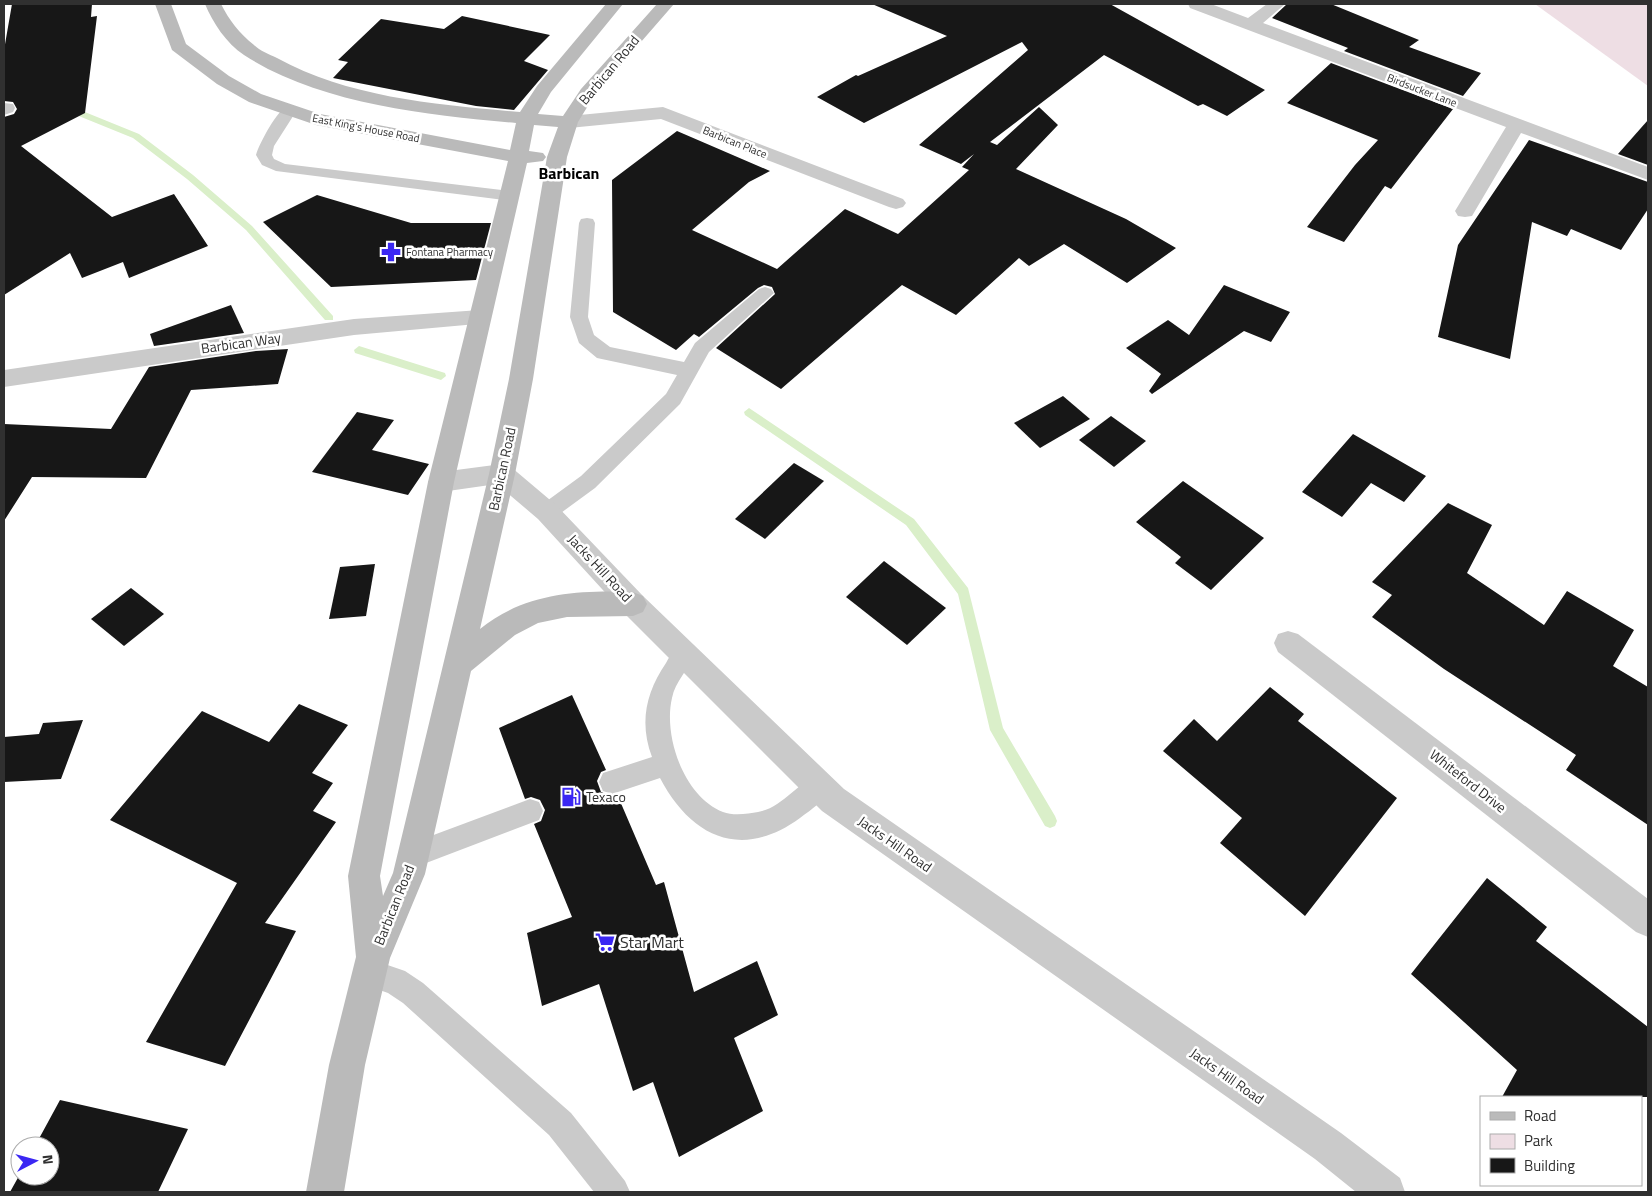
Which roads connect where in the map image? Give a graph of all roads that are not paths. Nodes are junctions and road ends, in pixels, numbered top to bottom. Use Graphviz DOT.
graph roads {
  1 [pos="163,4"];
  2 [pos="213,4"];
  3 [pos="615,4"];
  4 [pos="666,4"];
  5 [pos="1196,4"];
  6 [pos="1277,4"];
  7 [pos="1250,24"];
  8 [pos="289,110"];
  9 [pos="526,118"];
  10 [pos="569,122"];
  11 [pos="1516,126"];
  12 [pos="519,157"];
  13 [pos="557,157"];
  14 [pos="1648,174"];
  15 [pos="511,196"];
  16 [pos="896,203"];
  17 [pos="1465,211"];
  18 [pos="587,222"];
  19 [pos="766,293"];
  20 [pos="480,318"];
  21 [pos="689,370"];
  22 [pos="4,378"];
  23 [pos="502,474"];
  24 [pos="442,482"];
  25 [pos="548,512"];
  26 [pos="633,604"];
  27 [pos="1288,643"];
  28 [pos="684,654"];
  29 [pos="458,666"];
  30 [pos="665,764"];
  31 [pos="612,782"];
  32 [pos="819,786"];
  33 [pos="530,812"];
  34 [pos="413,856"];
  35 [pos="1648,920"];
  36 [pos="372,966"];
  37 [pos="325,1192"];
  38 [pos="614,1192"];
  39 [pos="1386,1192"];
  1 -- 8 [label="main road, East King's House Road"];
  2 -- 9 [label="main road"];
  3 -- 9 [label="main road, Barbican Road"];
  4 -- 10 [label="main road, Barbican Road"];
  5 -- 7 [label="street, Birdsucker Lane"];
  6 -- 7 [label="street"];
  7 -- 11 [label="street, Birdsucker Lane"];
  8 -- 12 [label="main road, East King's House Road"];
  8 -- 15 [label="lane"];
  9 -- 10 [label="main road"];
  9 -- 12 [label="main road, Barbican Road"];
  10 -- 13 [label="main road, Barbican Road"];
  10 -- 16 [label="street, Barbican Place"];
  11 -- 14 [label="street, Birdsucker Lane"];
  11 -- 17 [label="street"];
  12 -- 13 [label="main road, East King's House Road"];
  12 -- 15 [label="main road, Barbican Road"];
  13 -- 23 [label="main road, Barbican Road"];
  15 -- 20 [label="main road, Barbican Road"];
  18 -- 21 [label="lane"];
  19 -- 21 [label="lane"];
  20 -- 22 [label="street, Barbican Way"];
  20 -- 24 [label="main road, Barbican Road"];
  21 -- 25 [label="lane"];
  23 -- 24 [label="street"];
  23 -- 25 [label="street, Jacks Hill Road"];
  23 -- 29 [label="main road, Barbican Road"];
  24 -- 36 [label="main road, Barbican Road"];
  25 -- 26 [label="street, Jacks Hill Road"];
  26 -- 28 [label="street, Jacks Hill Road"];
  26 -- 29 [label="main road"];
  27 -- 35 [label="street, Whiteford Drive"];
  28 -- 30 [label="lane"];
  28 -- 32 [label="street, Jacks Hill Road"];
  29 -- 34 [label="main road, Barbican Road"];
  30 -- 31 [label="lane"];
  30 -- 32 [label="lane"];
  32 -- 39 [label="street, Jacks Hill Road"];
  33 -- 34 [label="lane"];
  34 -- 36 [label="main road, Barbican Road"];
  36 -- 37 [label="main road, Barbican Road"];
  36 -- 38 [label="lane"];
}
